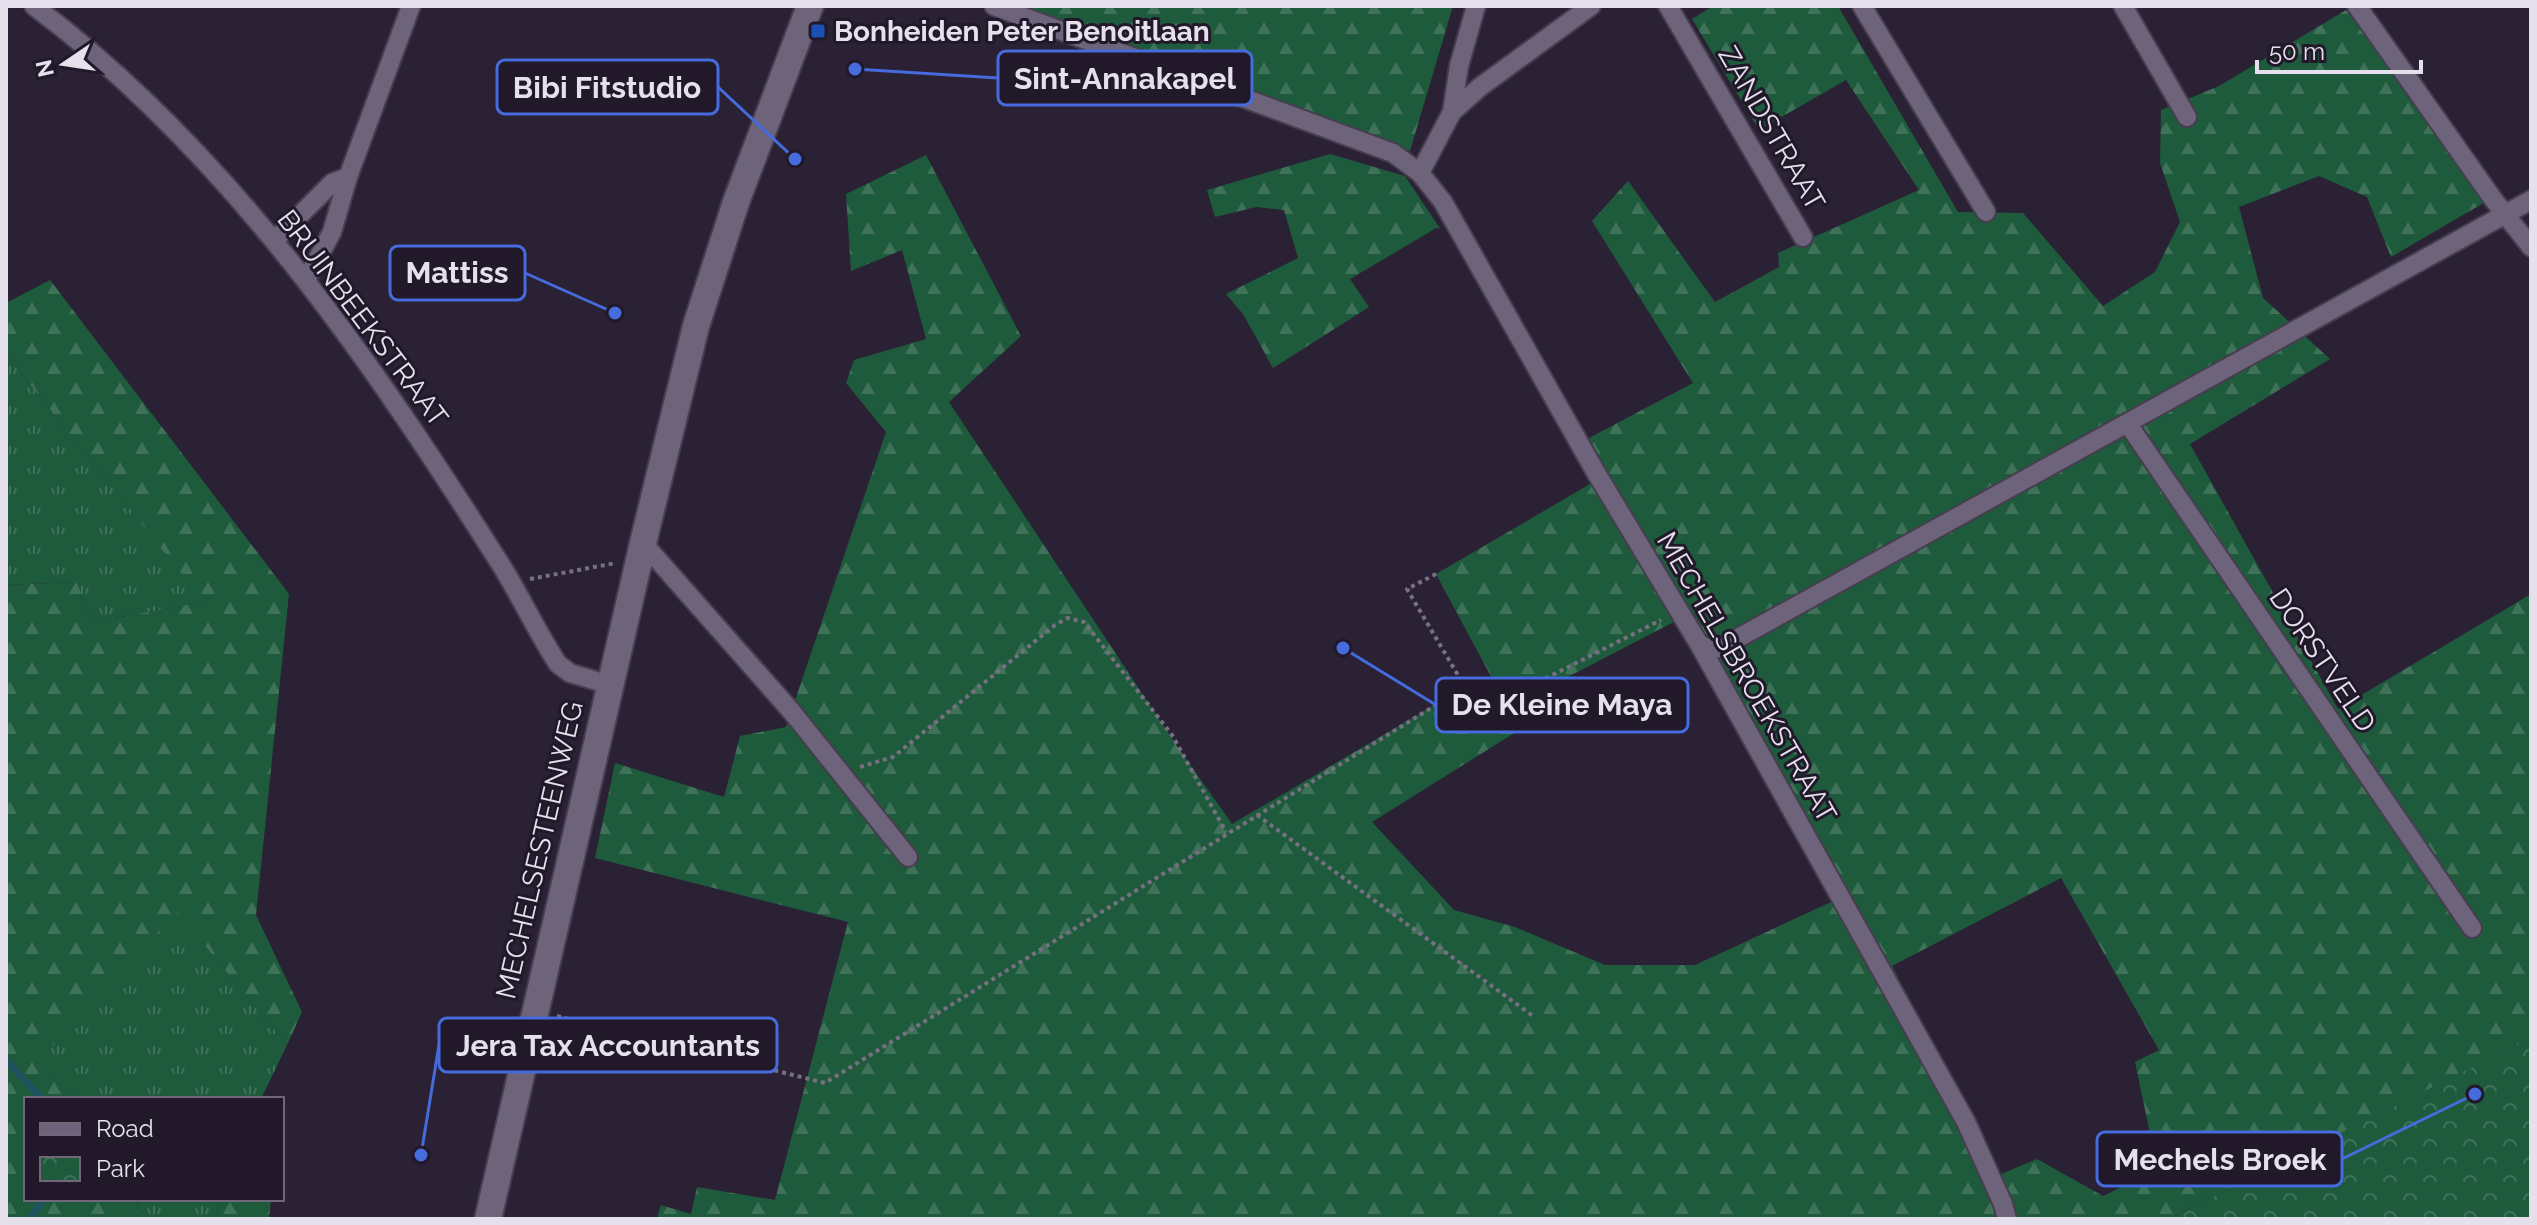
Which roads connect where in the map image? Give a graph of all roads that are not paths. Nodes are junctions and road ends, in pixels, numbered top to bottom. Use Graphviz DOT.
graph roads {
  1 [pos="34,6"];
  2 [pos="411,6"];
  3 [pos="810,6"];
  4 [pos="994,6"];
  5 [pos="1476,6"];
  6 [pos="1591,6"];
  7 [pos="1668,6"];
  8 [pos="1862,6"];
  9 [pos="2123,6"];
  10 [pos="2357,6"];
  11 [pos="1452,112"];
  12 [pos="2187,117"];
  13 [pos="1420,173"];
  14 [pos="348,177"];
  15 [pos="2531,200"];
  16 [pos="1986,212"];
  17 [pos="2507,214"];
  18 [pos="1803,237"];
  19 [pos="274,241"];
  20 [pos="2531,247"];
  21 [pos="306,280"];
  22 [pos="2128,424"];
  23 [pos="641,551"];
  24 [pos="1699,644"];
  25 [pos="610,685"];
  26 [pos="908,857"];
  27 [pos="2472,928"];
  28 [pos="488,1219"];
  29 [pos="2007,1219"];
  1 -- 19 [label="street, BRUINBEEKSTRAAT"];
  2 -- 14 [label="street"];
  3 -- 23 [label="street, MECHELSESTEENWEG"];
  4 -- 13 [label="street, MECHELSBROEKSTRAAT"];
  5 -- 11 [label="street"];
  6 -- 11 [label="street"];
  7 -- 18 [label="street, ZANDSTRAAT"];
  8 -- 16 [label="street"];
  9 -- 12 [label="street"];
  10 -- 17 [label="street"];
  11 -- 13 [label="street"];
  13 -- 24 [label="street, MECHELSBROEKSTRAAT"];
  14 -- 19 [label="street"];
  14 -- 21 [label="street"];
  15 -- 17 [label="street"];
  17 -- 20 [label="street"];
  17 -- 22 [label="street"];
  19 -- 21 [label="street, BRUINBEEKSTRAAT"];
  21 -- 25 [label="street, BRUINBEEKSTRAAT"];
  22 -- 24 [label="street"];
  22 -- 27 [label="street, DORSTVELD"];
  23 -- 25 [label="street, MECHELSESTEENWEG"];
  23 -- 26 [label="street"];
  24 -- 29 [label="street, MECHELSBROEKSTRAAT"];
  25 -- 28 [label="street, MECHELSESTEENWEG"];
}
